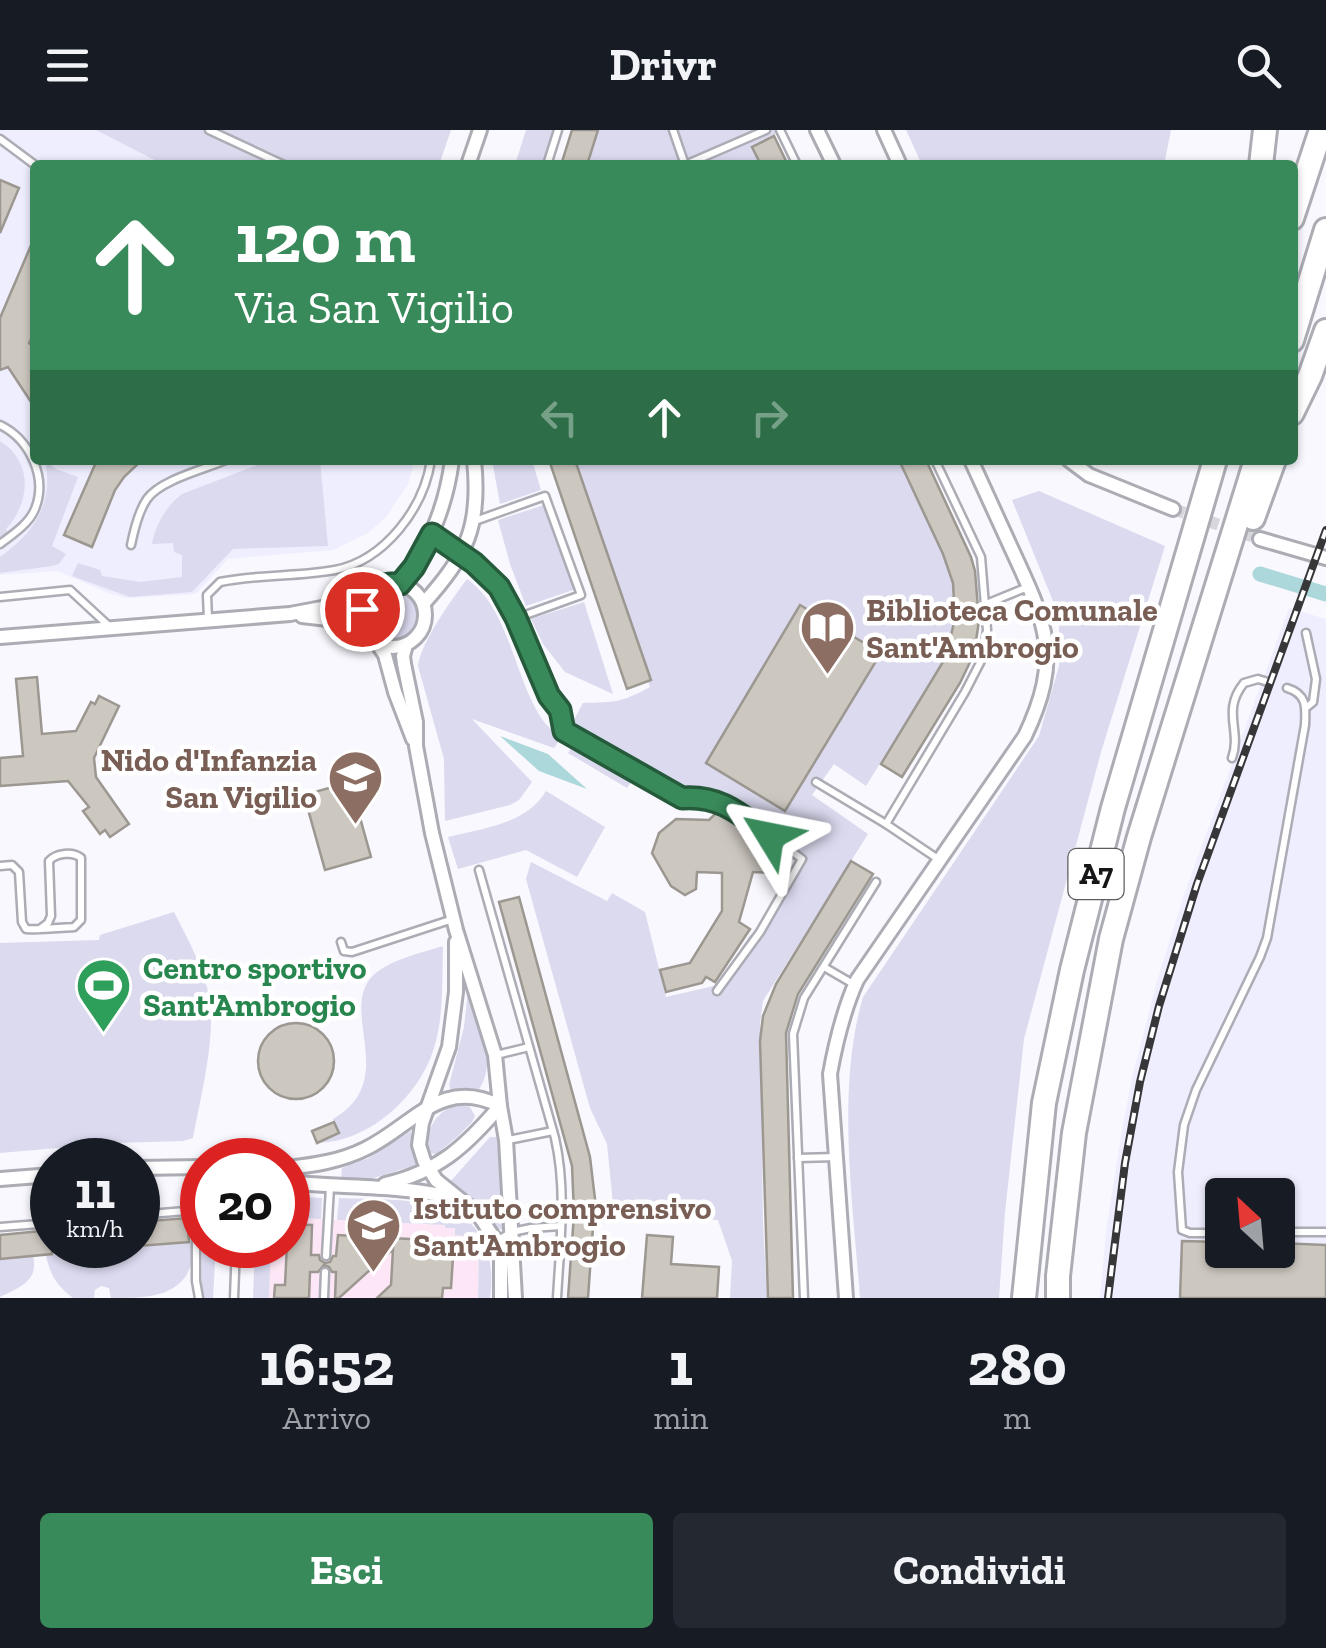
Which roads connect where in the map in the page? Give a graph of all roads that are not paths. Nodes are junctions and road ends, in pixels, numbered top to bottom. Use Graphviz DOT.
graph roads {
  1 [pos="209,130"];
  2 [pos="480,130"];
  3 [pos="558,130"];
  4 [pos="673,130"];
  5 [pos="766,130"];
  6 [pos="780,130"];
  7 [pos="817,130"];
  8 [pos="884,130"];
  9 [pos="1265,130"];
  10 [pos="1321,130"];
  11 [pos="0,140"];
  12 [pos="273,160"];
  13 [pos="470,160"];
  14 [pos="549,160"];
  15 [pos="683,160"];
  16 [pos="697,160"];
  17 [pos="795,160"];
  18 [pos="832,160"];
  19 [pos="898,160"];
  20 [pos="1261,160"];
  21 [pos="30,161"];
  22 [pos="1298,200"];
  23 [pos="1326,230"];
  24 [pos="1298,321"];
  25 [pos="1326,331"];
  26 [pos="1298,401"];
  27 [pos="0,426"];
  28 [pos="30,453"];
  29 [pos="35,465"];
  30 [pos="213,465"];
  31 [pos="430,465"];
  32 [pos="451,465"];
  33 [pos="474,465"];
  34 [pos="938,465"];
  35 [pos="973,465"];
  36 [pos="1075,465"];
  37 [pos="1213,465"];
  38 [pos="1254,465"];
  39 [pos="1272,465"];
  40 [pos="1173,508"];
  41 [pos="474,522"];
  42 [pos="432,534"];
  43 [pos="1260,539"];
  44 [pos="0,544"];
  45 [pos="131,545"];
  46 [pos="461,555"];
  47 [pos="1326,558"];
  48 [pos="400,584"];
  49 [pos="1029,586"];
  50 [pos="0,597"];
  51 [pos="364,600"];
  52 [pos="424,604"];
  53 [pos="986,604"];
  54 [pos="290,614"];
  55 [pos="516,618"];
  56 [pos="208,620"];
  57 [pos="362,623"];
  58 [pos="111,628"];
  59 [pos="1203,631"];
  60 [pos="1306,633"];
  61 [pos="0,636"];
  62 [pos="377,643"];
  63 [pos="406,645"];
  64 [pos="1268,682"];
  65 [pos="1287,688"];
  66 [pos="1306,707"];
  67 [pos="560,710"];
  68 [pos="416,746"];
  69 [pos="1232,758"];
  70 [pos="816,782"];
  71 [pos="886,824"];
  72 [pos="939,860"];
  73 [pos="0,866"];
  74 [pos="479,870"];
  75 [pos="876,882"];
  76 [pos="455,924"];
  77 [pos="40,929"];
  78 [pos="342,942"];
  79 [pos="824,967"];
  80 [pos="854,986"];
  81 [pos="718,991"];
  82 [pos="529,1047"];
  83 [pos="495,1055"];
  84 [pos="430,1105"];
  85 [pos="500,1106"];
  86 [pos="553,1131"];
  87 [pos="506,1140"];
  88 [pos="836,1156"];
  89 [pos="798,1158"];
  90 [pos="310,1164"];
  91 [pos="428,1169"];
  92 [pos="30,1177"];
  93 [pos="0,1180"];
  94 [pos="310,1184"];
  95 [pos="330,1186"];
  96 [pos="368,1186"];
  97 [pos="463,1202"];
  98 [pos="30,1225"];
  99 [pos="561,1226"];
  100 [pos="0,1227"];
  101 [pos="512,1232"];
  102 [pos="1205,1232"];
  103 [pos="1295,1232"];
  104 [pos="1326,1232"];
  105 [pos="496,1242"];
  106 [pos="326,1256"];
  107 [pos="196,1268"];
  108 [pos="235,1268"];
  109 [pos="326,1272"];
  110 [pos="199,1298"];
  111 [pos="234,1298"];
  112 [pos="324,1298"];
  113 [pos="501,1298"];
  114 [pos="514,1298"];
  115 [pos="557,1298"];
  116 [pos="804,1298"];
  117 [pos="846,1298"];
  118 [pos="1024,1298"];
  119 [pos="1058,1298"];
  1 -- 12 [label="lane"];
  2 -- 13 [label="street"];
  3 -- 14 [label="lane"];
  4 -- 15 [label="lane"];
  5 -- 16 [label="lane"];
  6 -- 17 [label="lane"];
  7 -- 18 [label="street"];
  8 -- 19 [label="street"];
  9 -- 20 [label="highway"];
  10 -- 22 [label="highway"];
  11 -- 21 [label="lane"];
  23 -- 24 [label="highway"];
  25 -- 26 [label="highway"];
  27 -- 28 [label="lane"];
  29 -- 44 [label="lane"];
  30 -- 45 [label="lane"];
  31 -- 56 [label="lane"];
  32 -- 42 [label="street"];
  33 -- 41 [label="street"];
  34 -- 53 [label="lane"];
  35 -- 49 [label="street"];
  36 -- 40 [label="street"];
  37 -- 118 [label="highway, A7"];
  38 -- 59 [label="highway, A7"];
  39 -- 59 [label="highway"];
  41 -- 46 [label="street"];
  41 -- 55 [label="lane"];
  42 -- 46 [label="street"];
  42 -- 48 [label="street"];
  43 -- 47 [label="street"];
  46 -- 52 [label="street"];
  46 -- 55 [label="street"];
  48 -- 51 [label="street"];
  48 -- 52 [label="street"];
  49 -- 53 [label="lane"];
  49 -- 72 [label="street"];
  50 -- 58 [label="lane"];
  51 -- 54 [label="street"];
  51 -- 57 [label="street"];
  52 -- 63 [label="street"];
  53 -- 71 [label="lane"];
  54 -- 56 [label="street"];
  54 -- 57 [label="street"];
  55 -- 67 [label="street"];
  56 -- 58 [label="street"];
  57 -- 62 [label="street"];
  58 -- 61 [label="street"];
  59 -- 119 [label="highway, A7"];
  60 -- 66 [label="lane"];
  62 -- 63 [label="street"];
  62 -- 68 [label="street"];
  63 -- 68 [label="street"];
  64 -- 69 [label="lane"];
  65 -- 66 [label="lane"];
  66 -- 102 [label="lane"];
  67 -- 81 [label="lane"];
  68 -- 76 [label="street"];
  70 -- 71 [label="lane"];
  71 -- 72 [label="lane"];
  72 -- 80 [label="street"];
  73 -- 77 [label="lane"];
  74 -- 82 [label="lane"];
  75 -- 79 [label="lane"];
  76 -- 78 [label="lane"];
  76 -- 83 [label="street"];
  76 -- 84 [label="street"];
  77 -- 77 [label="lane"];
  79 -- 80 [label="lane"];
  79 -- 89 [label="lane"];
  80 -- 88 [label="street"];
  82 -- 83 [label="lane"];
  82 -- 86 [label="lane"];
  83 -- 85 [label="street"];
  84 -- 85 [label="street"];
  84 -- 90 [label="street"];
  84 -- 91 [label="street"];
  85 -- 87 [label="street"];
  85 -- 91 [label="street"];
  86 -- 87 [label="lane"];
  86 -- 99 [label="lane"];
  87 -- 101 [label="street"];
  88 -- 89 [label="lane"];
  88 -- 117 [label="street"];
  89 -- 116 [label="lane"];
  91 -- 96 [label="street"];
  91 -- 97 [label="street"];
  92 -- 93 [label="street"];
  94 -- 95 [label="street"];
  95 -- 96 [label="street"];
  95 -- 106 [label="lane"];
  96 -- 97 [label="street"];
  97 -- 105 [label="street"];
  98 -- 100 [label="lane"];
  99 -- 101 [label="lane"];
  99 -- 115 [label="lane"];
  101 -- 105 [label="lane"];
  101 -- 114 [label="street"];
  103 -- 104 [label="lane"];
  105 -- 113 [label="street"];
  107 -- 110 [label="lane"];
  108 -- 111 [label="lane"];
  109 -- 112 [label="lane"];
}
